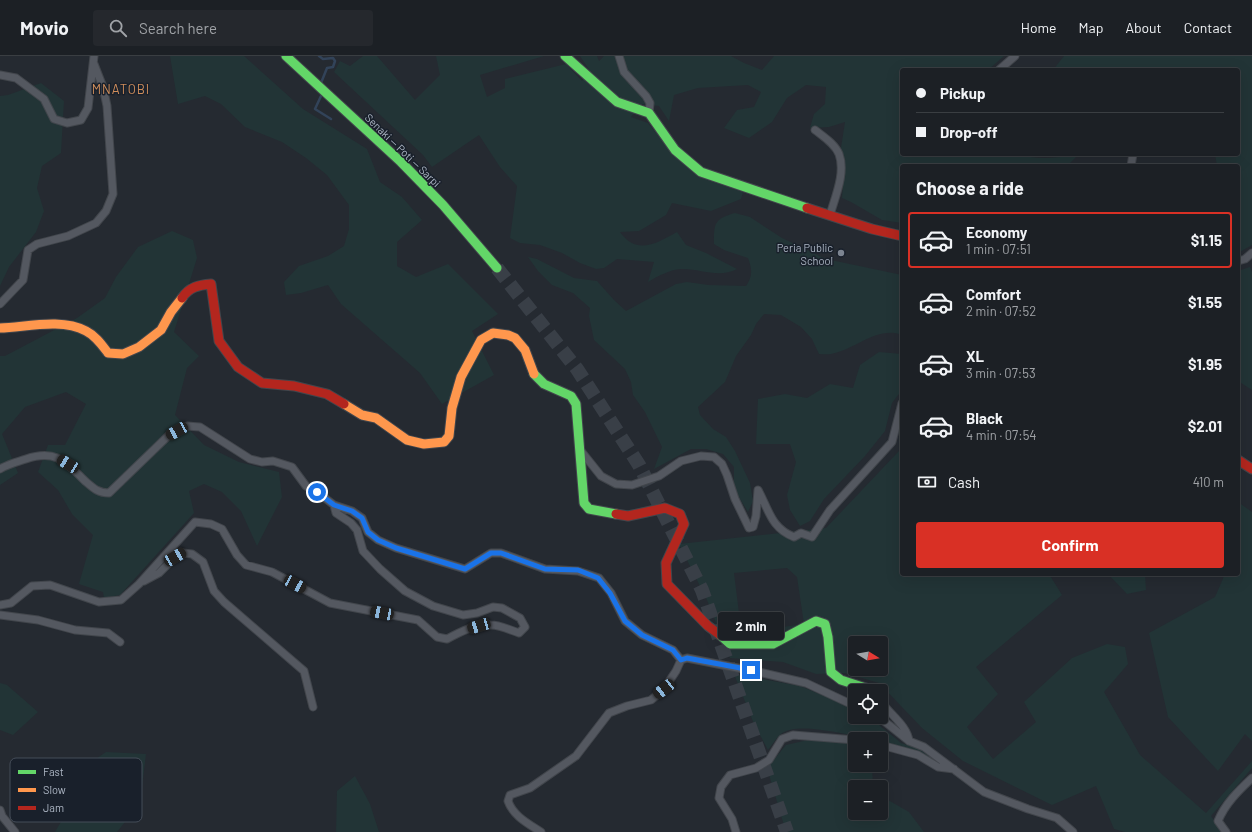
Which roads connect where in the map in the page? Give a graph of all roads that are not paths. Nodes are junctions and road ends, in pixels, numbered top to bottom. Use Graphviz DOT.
graph roads {
  1 [pos="94,56"];
  2 [pos="286,56"];
  3 [pos="565,56"];
  4 [pos="619,56"];
  5 [pos="1015,56"];
  6 [pos="94,64"];
  7 [pos="1001,68"];
  8 [pos="0,75"];
  9 [pos="649,113"];
  10 [pos="815,130"];
  11 [pos="830,215"];
  12 [pos="900,236"];
  13 [pos="1252,253"];
  14 [pos="1240,260"];
  15 [pos="497,268"];
  16 [pos="0,304"];
  17 [pos="0,328"];
  18 [pos="900,411"];
  19 [pos="581,451"];
  20 [pos="1240,461"];
  21 [pos="0,469"];
  22 [pos="1252,469"];
  23 [pos="334,505"];
  24 [pos="139,584"];
  25 [pos="0,605"];
  26 [pos="0,615"];
  27 [pos="120,642"];
  28 [pos="681,660"];
  29 [pos="854,684"];
  30 [pos="848,703"];
  31 [pos="314,707"];
  32 [pos="888,711"];
  33 [pos="887,724"];
  34 [pos="848,739"];
  35 [pos="908,741"];
  36 [pos="888,747"];
  37 [pos="954,769"];
  38 [pos="1252,778"];
  39 [pos="0,810"];
  40 [pos="15,832"];
  41 [pos="541,832"];
  42 [pos="736,832"];
  43 [pos="1073,832"];
  44 [pos="1226,832"];
  1 -- 6 [label="street"];
  2 -- 15 [label="main road, Senaki — Poti — Sarpi"];
  3 -- 9 [label="main road"];
  4 -- 9 [label="street"];
  5 -- 7 [label="street"];
  6 -- 8 [label="street"];
  6 -- 16 [label="street"];
  9 -- 11 [label="main road"];
  10 -- 11 [label="street"];
  11 -- 12 [label="main road"];
  13 -- 14 [label="street"];
  17 -- 19 [label="main road"];
  18 -- 19 [label="street"];
  19 -- 29 [label="main road"];
  20 -- 22 [label="main road"];
  21 -- 23 [label="street"];
  23 -- 24 [label="street"];
  23 -- 28 [label="street"];
  24 -- 25 [label="street"];
  24 -- 31 [label="street"];
  26 -- 27 [label="street"];
  28 -- 30 [label="street"];
  28 -- 41 [label="street"];
  32 -- 35 [label="street"];
  33 -- 35 [label="street"];
  34 -- 42 [label="street"];
  35 -- 37 [label="street"];
  36 -- 37 [label="street"];
  37 -- 43 [label="street"];
  38 -- 44 [label="street"];
  39 -- 40 [label="street"];
}
